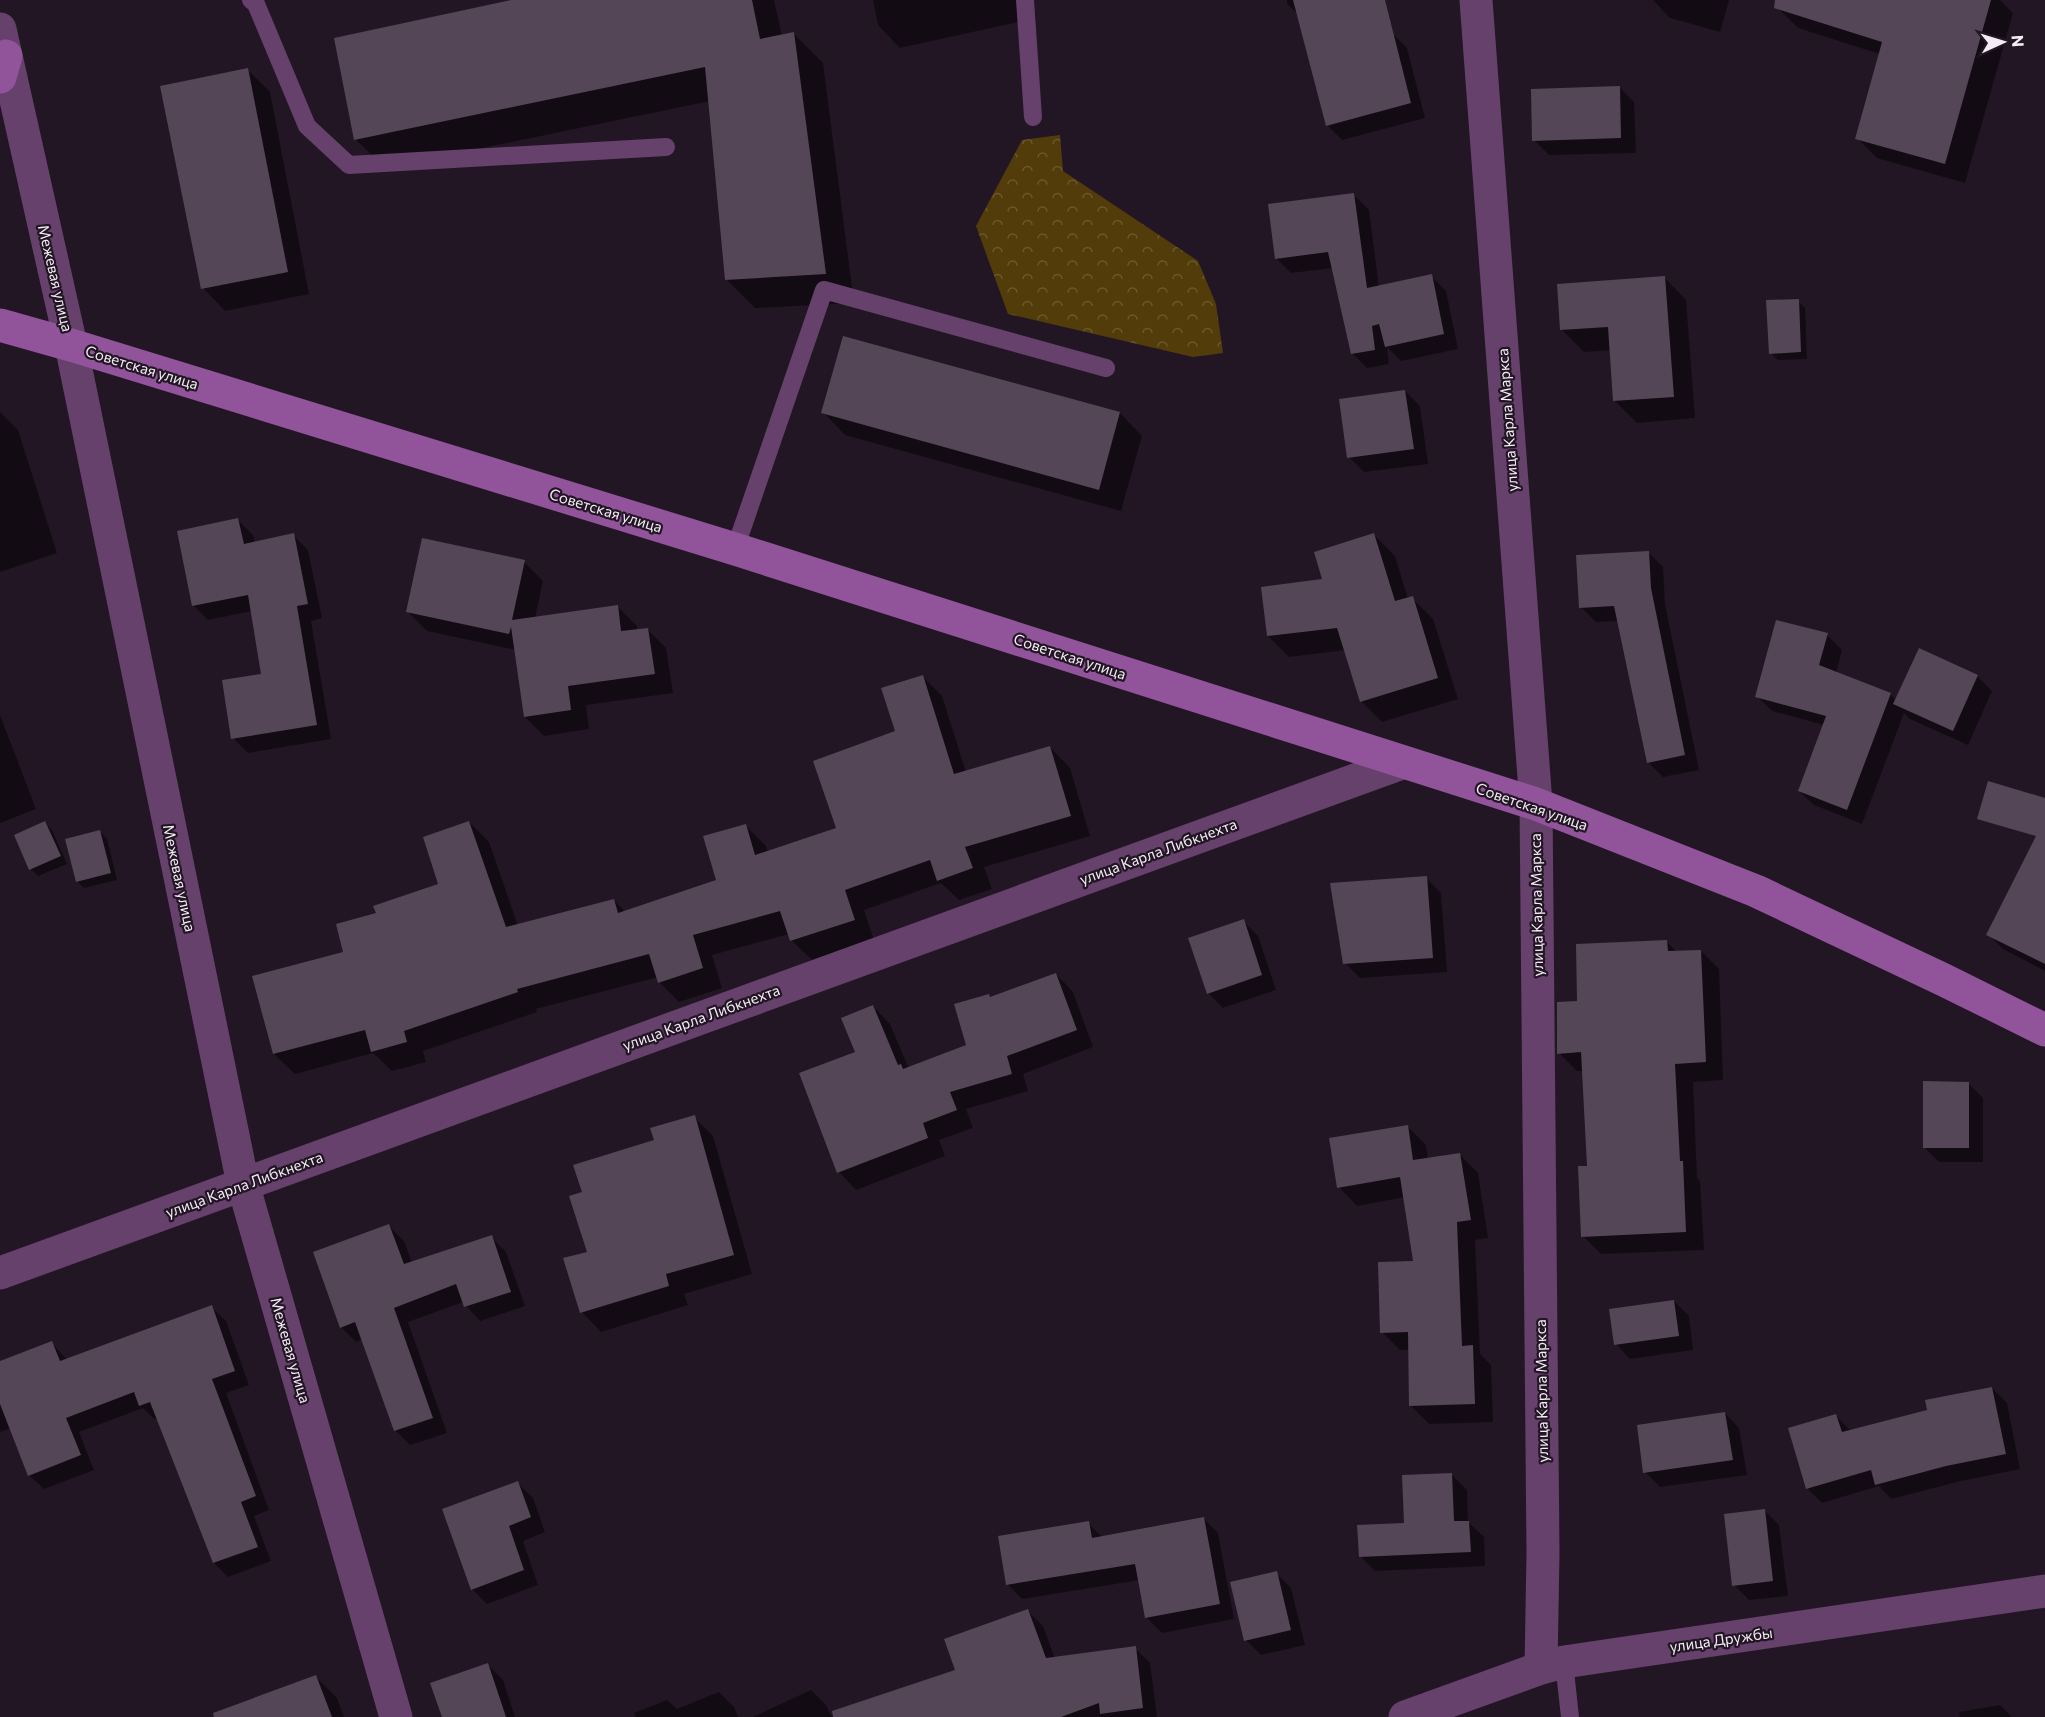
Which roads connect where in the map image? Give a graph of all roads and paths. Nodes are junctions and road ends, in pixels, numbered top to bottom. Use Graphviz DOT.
graph roads {
  1 [pos="250,0"];
  2 [pos="1025,0"];
  3 [pos="1476,0"];
  4 [pos="2,54"];
  5 [pos="1033,117"];
  6 [pos="666,147"];
  7 [pos="0,325"];
  8 [pos="71,345"];
  9 [pos="1106,368"];
  10 [pos="735,549"];
  11 [pos="1402,763"];
  12 [pos="1536,804"];
  13 [pos="2045,1030"];
  14 [pos="243,1184"];
  15 [pos="0,1274"];
  16 [pos="2045,1591"];
  17 [pos="1552,1665"];
  18 [pos="396,1717"];
  19 [pos="1404,1717"];
  20 [pos="1570,1717"];
  1 -- 6 [label="lane"];
  2 -- 5 [label="lane"];
  3 -- 12 [label="street, улица Карла Маркса"];
  4 -- 8 [label="street, Межевая улица"];
  7 -- 8 [label="street, Советская улица"];
  8 -- 10 [label="street, Советская улица"];
  8 -- 14 [label="street, Межевая улица"];
  9 -- 10 [label="lane"];
  10 -- 11 [label="street, Советская улица"];
  11 -- 12 [label="street, Советская улица"];
  11 -- 14 [label="street, улица Карла Либкнехта"];
  12 -- 13 [label="street, Советская улица"];
  12 -- 17 [label="street, улица Карла Маркса"];
  14 -- 15 [label="street, улица Карла Либкнехта"];
  14 -- 18 [label="street, Межевая улица"];
  16 -- 17 [label="street, улица Дружбы"];
  17 -- 19 [label="street, улица Дружбы"];
  17 -- 20 [label="lane"];
}
